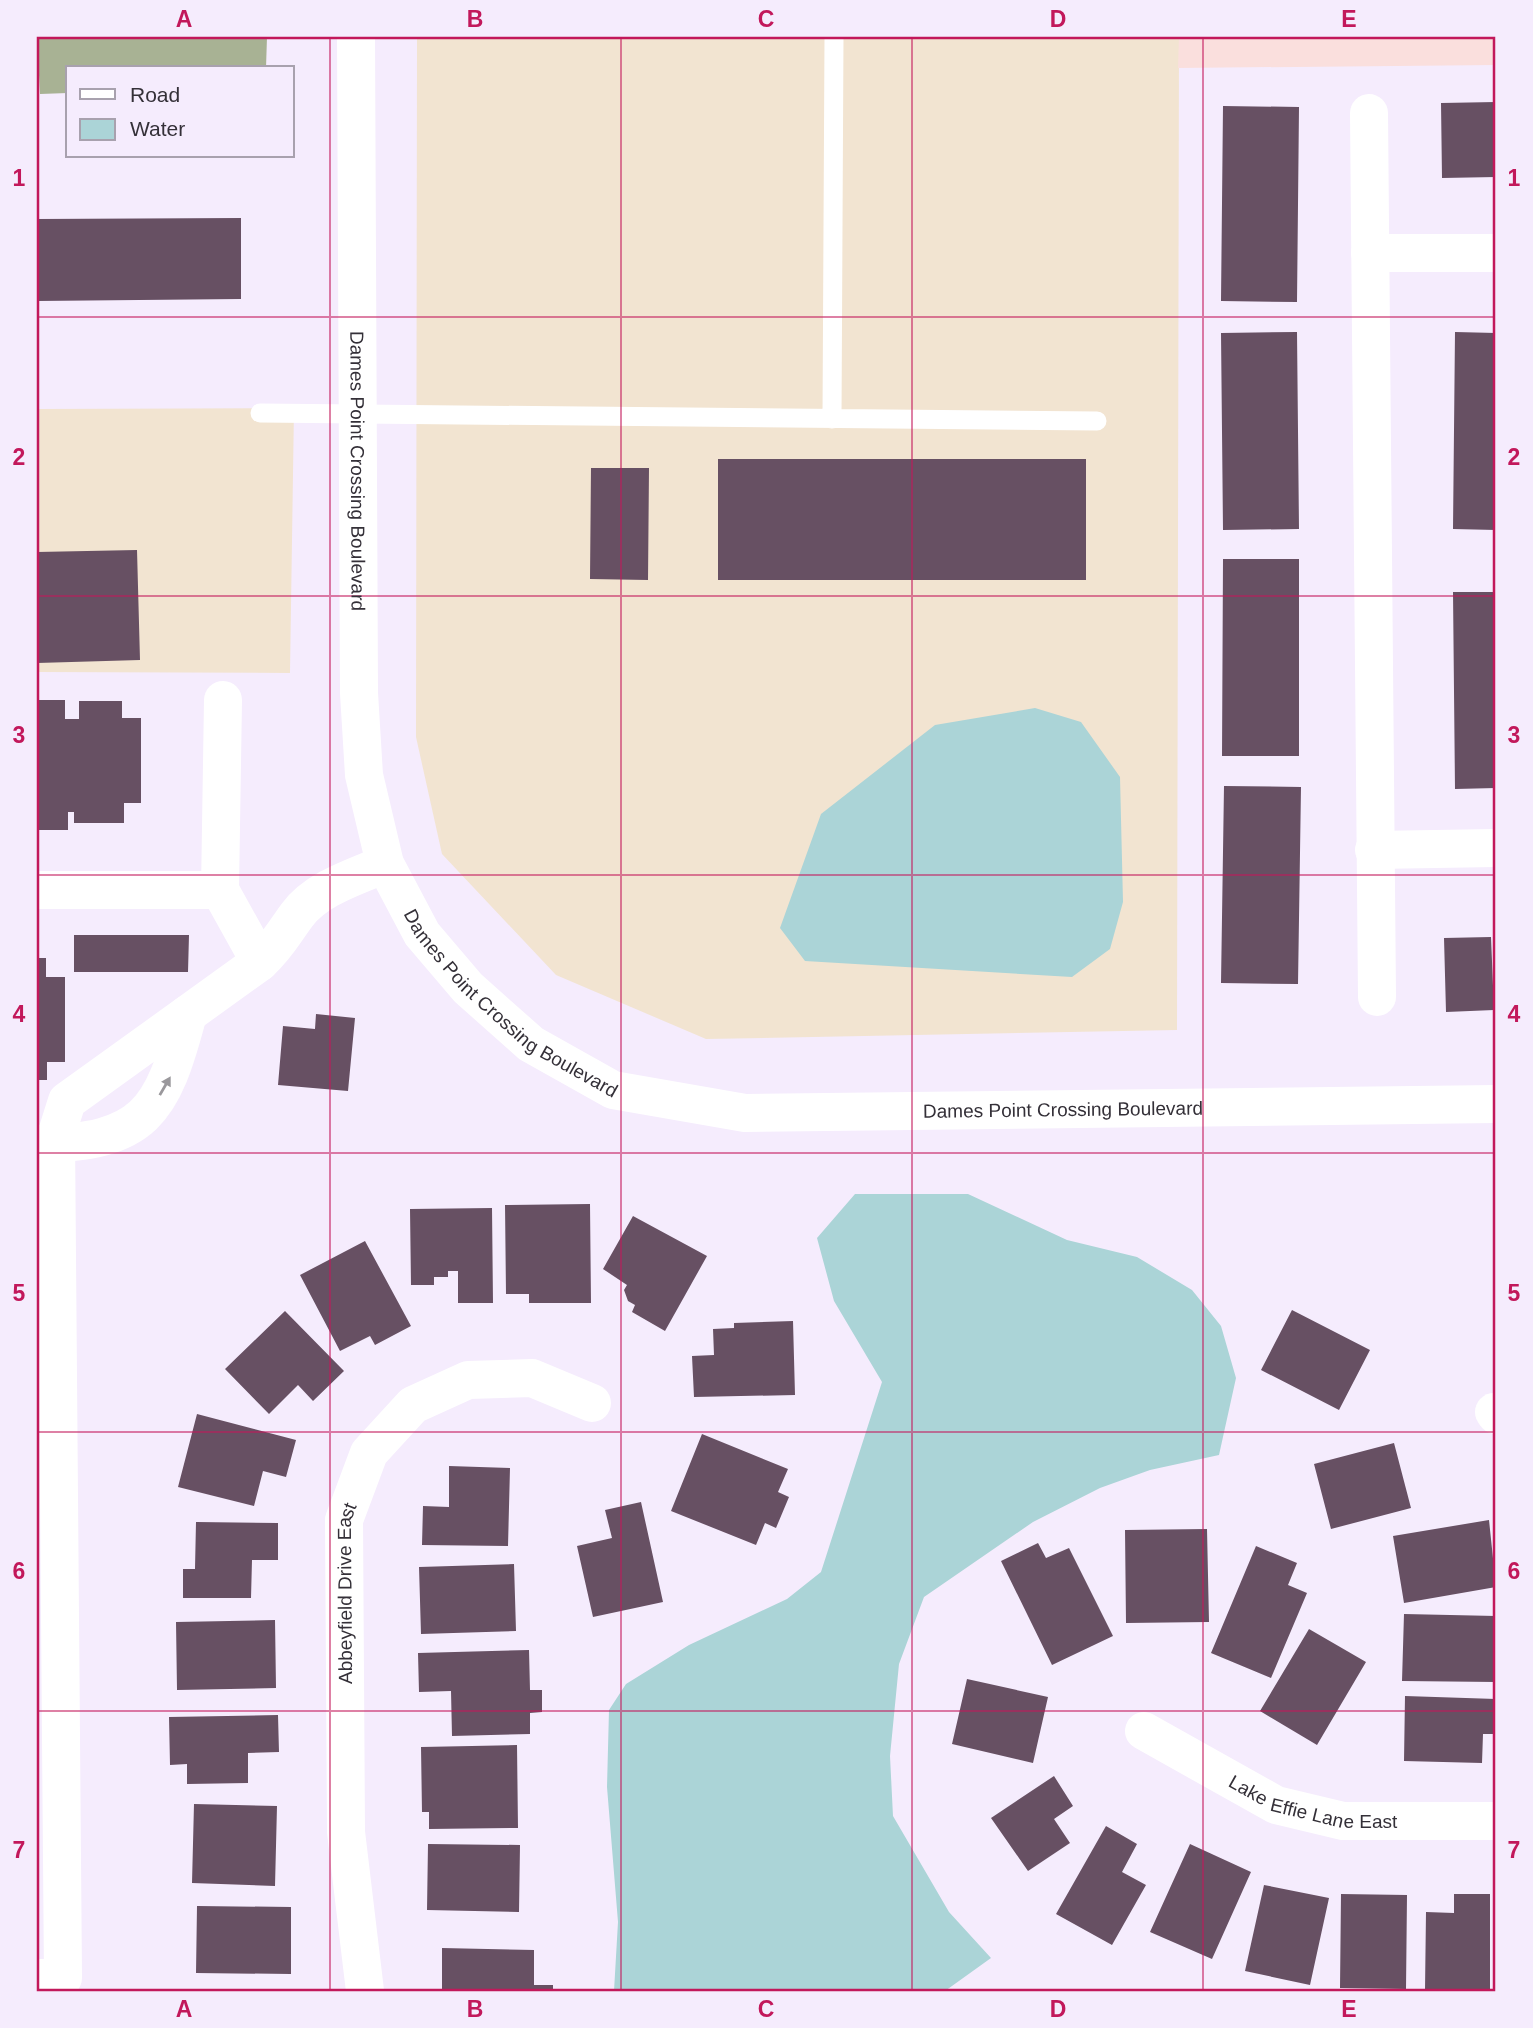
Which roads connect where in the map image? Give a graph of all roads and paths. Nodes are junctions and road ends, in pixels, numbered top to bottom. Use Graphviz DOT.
graph roads {
  1 [pos="356,37"];
  2 [pos="834,37"];
  3 [pos="1369,113"];
  4 [pos="1370,253"];
  5 [pos="1496,253"];
  6 [pos="260,413"];
  7 [pos="358,416"];
  8 [pos="832,419"];
  9 [pos="1097,421"];
  10 [pos="223,700"];
  11 [pos="1496,848"];
  12 [pos="1374,850"];
  13 [pos="385,864"];
  14 [pos="37,890"];
  15 [pos="220,890"];
  16 [pos="260,962"];
  17 [pos="1377,997"];
  18 [pos="188,1014"];
  19 [pos="1496,1104"];
  20 [pos="46,1143"];
  21 [pos="47,1389"];
  22 [pos="592,1403"];
  23 [pos="1144,1731"];
  24 [pos="1496,1821"];
  25 [pos="37,1978"];
  26 [pos="365,1991"];
  1 -- 7 [label="street, Dames Point Crossing Boulevard"];
  2 -- 8 [label="lane"];
  3 -- 4 [label="street"];
  4 -- 5 [label="street"];
  4 -- 12 [label="street"];
  6 -- 7 [label="lane"];
  7 -- 8 [label="lane"];
  7 -- 13 [label="street, Dames Point Crossing Boulevard"];
  8 -- 9 [label="lane"];
  10 -- 15 [label="street"];
  11 -- 12 [label="street"];
  12 -- 17 [label="street"];
  13 -- 16 [label="street"];
  13 -- 19 [label="street, Dames Point Crossing Boulevard"];
  14 -- 15 [label="street"];
  15 -- 16 [label="street"];
  16 -- 18 [label="street"];
  18 -- 20 [label="street"];
  20 -- 18 [label="street, one-way"];
  20 -- 21 [label="street"];
  21 -- 25 [label="street"];
  22 -- 26 [label="street, Abbeyfield Drive East"];
  23 -- 24 [label="street, Lake Effie Lane East"];
}
